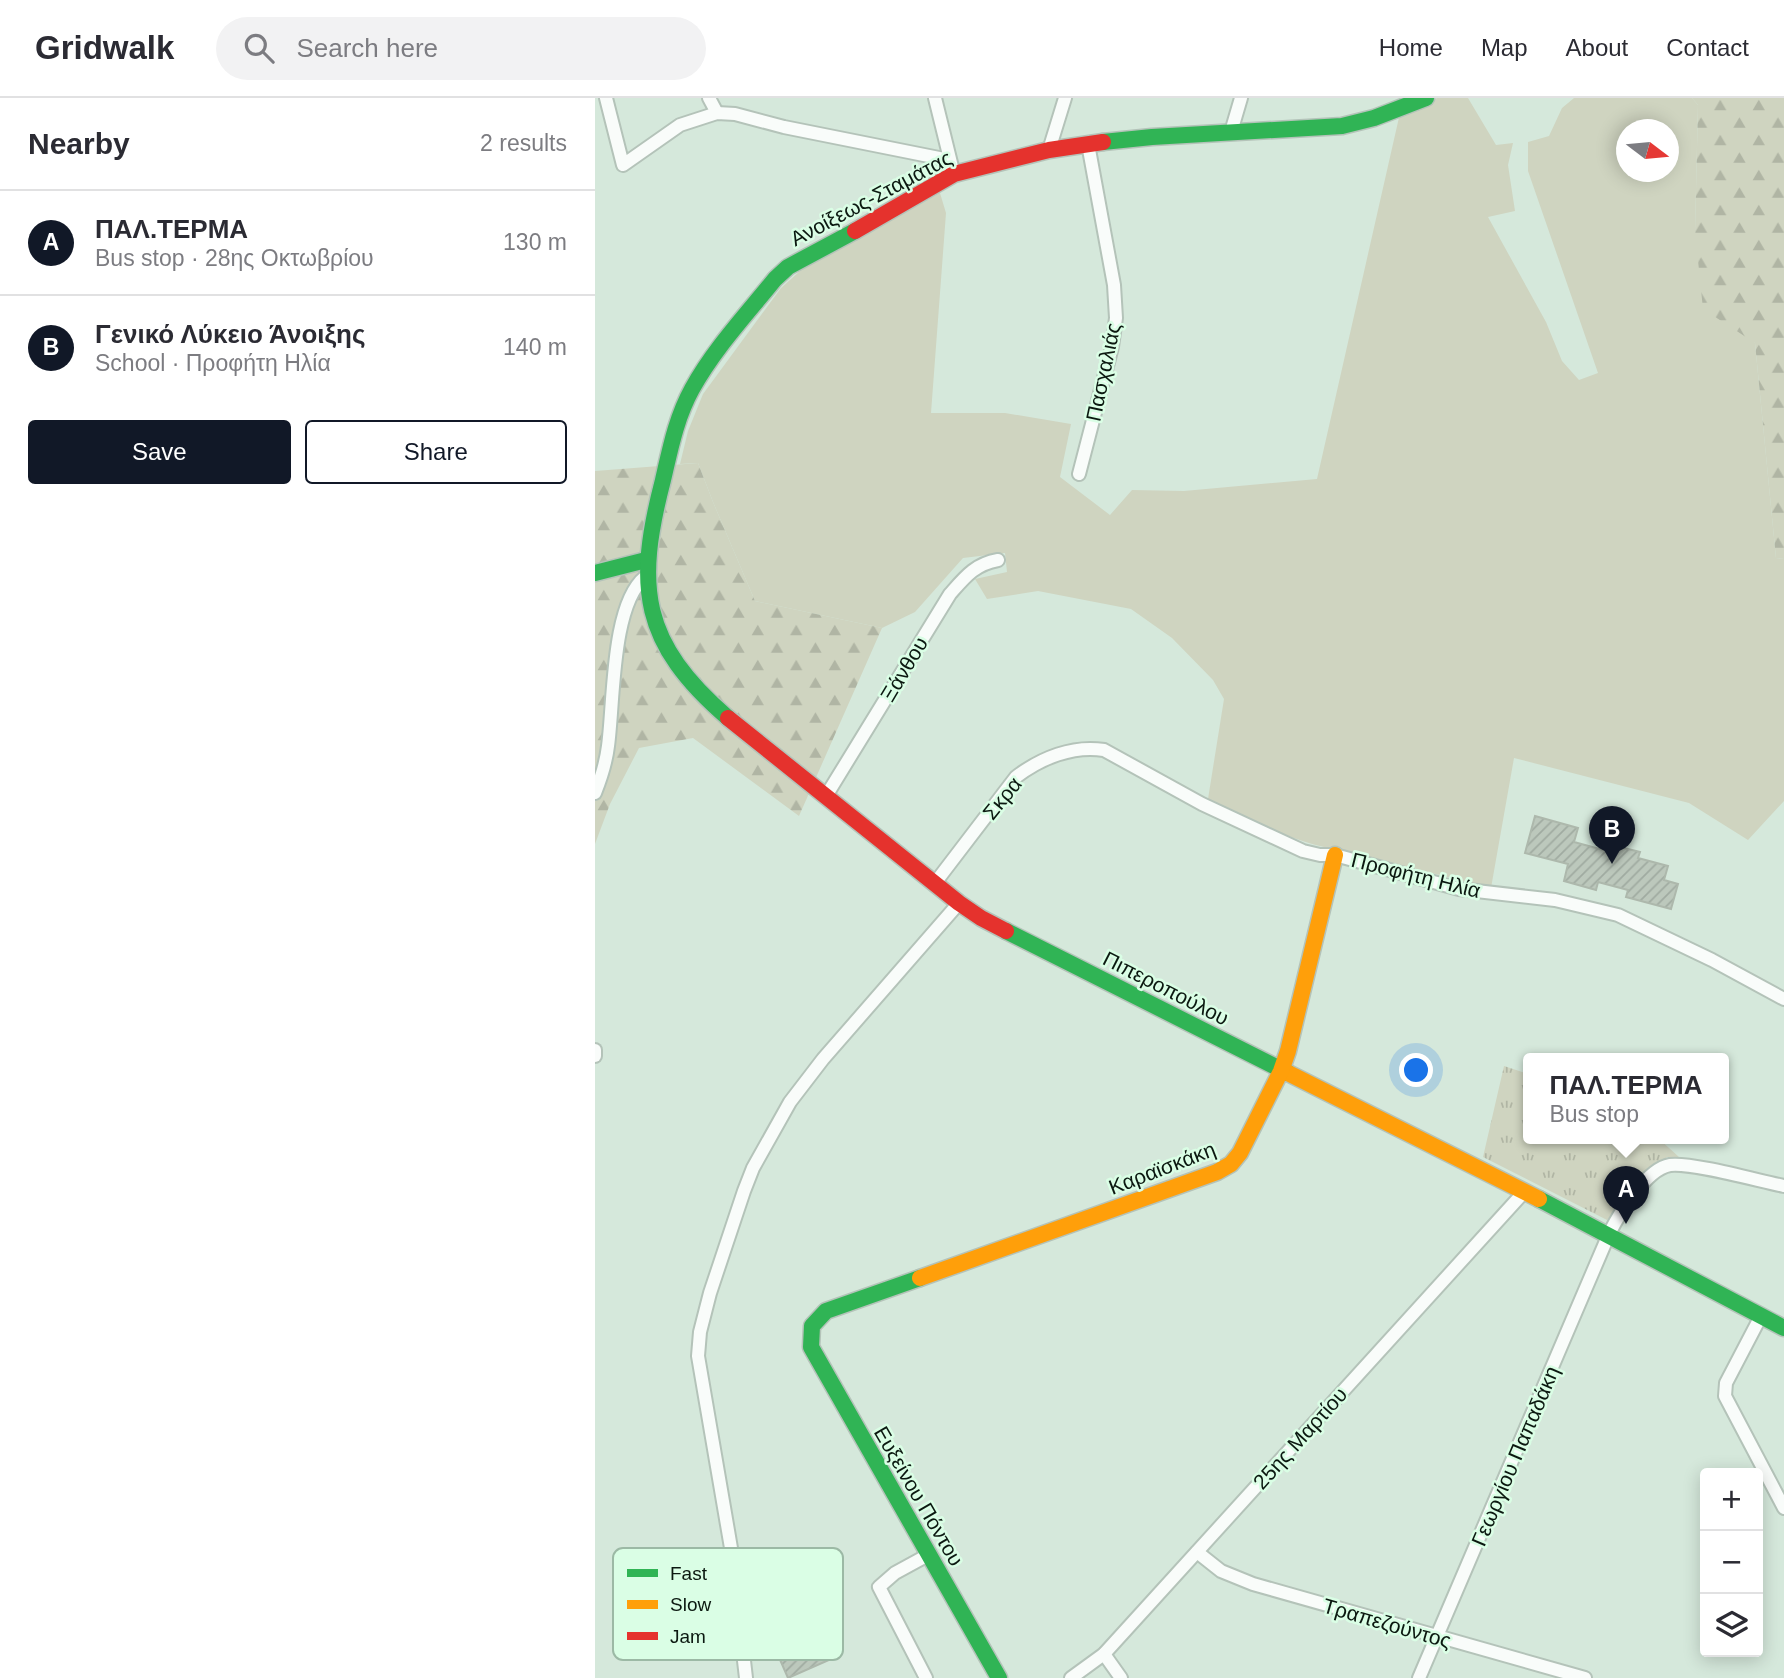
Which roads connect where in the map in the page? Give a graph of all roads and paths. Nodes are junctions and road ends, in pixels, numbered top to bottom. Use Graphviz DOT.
graph roads {
  1 [pos="605,98"];
  2 [pos="709,98"];
  3 [pos="935,98"];
  4 [pos="1065,98"];
  5 [pos="1426,98"];
  6 [pos="1244,99"];
  7 [pos="717,113"];
  8 [pos="1231,132"];
  9 [pos="1088,144"];
  10 [pos="1049,150"];
  11 [pos="952,167"];
  12 [pos="1079,474"];
  13 [pos="998,559"];
  14 [pos="646,560"];
  15 [pos="595,573"];
  16 [pos="645,577"];
  17 [pos="1093,748"];
  18 [pos="595,793"];
  19 [pos="826,796"];
  20 [pos="1335,855"];
  21 [pos="935,883"];
  22 [pos="959,903"];
  23 [pos="1784,999"];
  24 [pos="595,1051"];
  25 [pos="595,1056"];
  26 [pos="1281,1071"];
  27 [pos="1784,1186"];
  28 [pos="1524,1192"];
  29 [pos="1609,1234"];
  30 [pos="1761,1316"];
  31 [pos="1784,1328"];
  32 [pos="809,1332"];
  33 [pos="1784,1508"];
  34 [pos="731,1548"];
  35 [pos="1197,1552"];
  36 [pos="928,1555"];
  37 [pos="1436,1637"];
  38 [pos="1104,1654"];
  39 [pos="744,1660"];
  40 [pos="746,1678"];
  41 [pos="926,1678"];
  42 [pos="999,1678"];
  43 [pos="1071,1678"];
  44 [pos="1121,1678"];
  45 [pos="1419,1678"];
  46 [pos="1585,1678"];
  1 -- 7 [label="street"];
  2 -- 7 [label="street"];
  3 -- 11 [label="street"];
  4 -- 10 [label="street"];
  5 -- 8 [label="street, Ανοίξεως-Σταμάτας"];
  6 -- 8 [label="street"];
  7 -- 11 [label="street"];
  8 -- 9 [label="street, Ανοίξεως-Σταμάτας"];
  9 -- 10 [label="street, Ανοίξεως-Σταμάτας"];
  9 -- 12 [label="street, Πασχαλιάς"];
  10 -- 11 [label="street, Ανοίξεως-Σταμάτας"];
  11 -- 14 [label="street, Ανοίξεως-Σταμάτας"];
  13 -- 19 [label="street, Ξάνθου"];
  14 -- 15 [label="street"];
  14 -- 16 [label="street, Πιπεροπούλου"];
  16 -- 18 [label="street"];
  16 -- 19 [label="street, Πιπεροπούλου"];
  17 -- 20 [label="street, Προφήτη Ηλία"];
  17 -- 21 [label="street, Σκρα"];
  19 -- 21 [label="street, Πιπεροπούλου"];
  20 -- 23 [label="street, Προφήτη Ηλία"];
  20 -- 26 [label="street, Καραϊσκάκη"];
  21 -- 22 [label="street, Πιπεροπούλου"];
  22 -- 26 [label="street, Πιπεροπούλου"];
  22 -- 34 [label="street"];
  24 -- 25 [label="street"];
  26 -- 28 [label="street, Πιπεροπούλου"];
  26 -- 32 [label="street, Καραϊσκάκη"];
  27 -- 29 [label="street, Γεωργίου Παπαδάκη"];
  28 -- 29 [label="street, Πιπεροπούλου"];
  28 -- 35 [label="street, 25ης Μαρτίου"];
  29 -- 30 [label="street, Πιπεροπούλου"];
  29 -- 37 [label="street, Γεωργίου Παπαδάκη"];
  30 -- 31 [label="street, Πιπεροπούλου"];
  30 -- 33 [label="street"];
  32 -- 36 [label="street, Ευξείνου Πόντου"];
  35 -- 37 [label="street, Τραπεζούντος"];
  35 -- 38 [label="street, 25ης Μαρτίου"];
  36 -- 41 [label="street"];
  36 -- 42 [label="street, Ευξείνου Πόντου"];
  37 -- 45 [label="street, Γεωργίου Παπαδάκη"];
  37 -- 46 [label="street, Τραπεζούντος"];
  38 -- 43 [label="street, 25ης Μαρτίου"];
  38 -- 44 [label="street"];
  39 -- 40 [label="street"];
}
